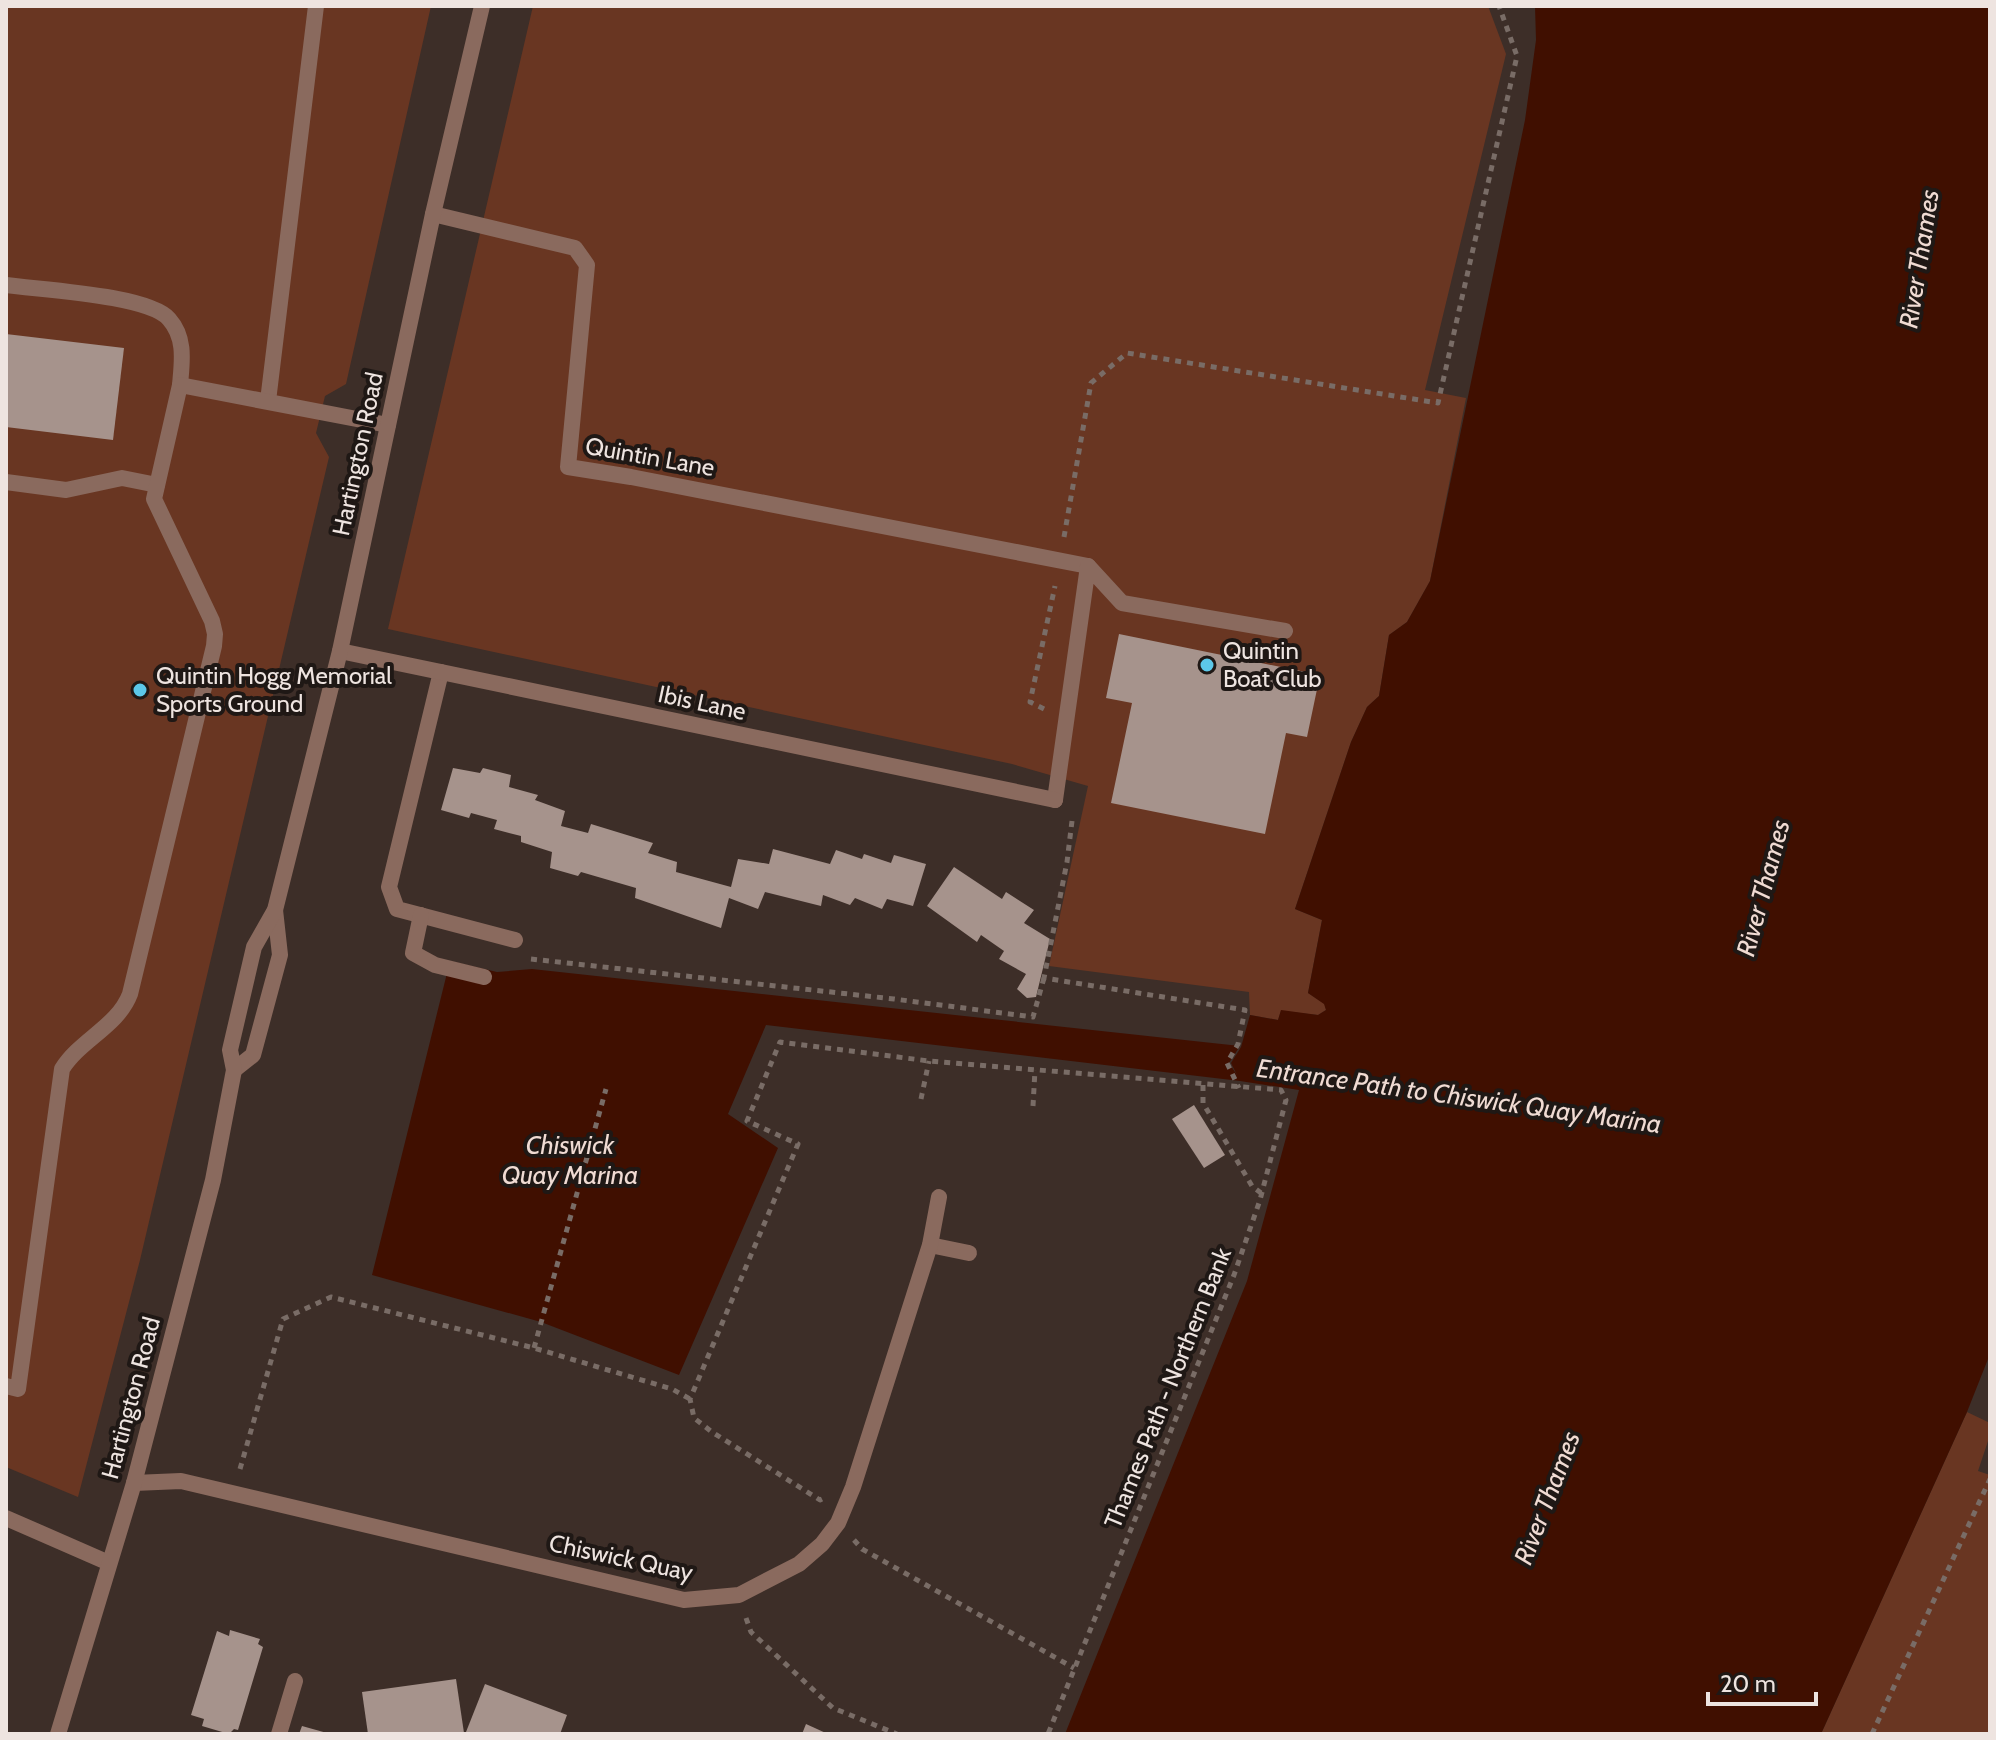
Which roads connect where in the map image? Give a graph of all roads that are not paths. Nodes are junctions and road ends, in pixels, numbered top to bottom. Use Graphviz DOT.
graph roads {
  1 [pos="316,6"];
  2 [pos="482,6"];
  3 [pos="433,214"];
  4 [pos="6,285"];
  5 [pos="180,385"];
  6 [pos="268,401"];
  7 [pos="388,425"];
  8 [pos="6,482"];
  9 [pos="157,485"];
  10 [pos="1088,566"];
  11 [pos="1285,631"];
  12 [pos="340,651"];
  13 [pos="441,672"];
  14 [pos="275,910"];
  15 [pos="421,915"];
  16 [pos="515,940"];
  17 [pos="484,977"];
  18 [pos="234,1070"];
  19 [pos="939,1197"];
  20 [pos="930,1245"];
  21 [pos="969,1253"];
  22 [pos="6,1386"];
  23 [pos="134,1483"];
  24 [pos="6,1518"];
  25 [pos="109,1563"];
  26 [pos="295,1681"];
  27 [pos="58,1734"];
  28 [pos="279,1734"];
  1 -- 6 [label="street"];
  2 -- 3 [label="street, Hartington Road"];
  3 -- 7 [label="street, Hartington Road"];
  3 -- 10 [label="street, Quintin Lane"];
  4 -- 5 [label="street"];
  5 -- 6 [label="street"];
  5 -- 9 [label="street"];
  6 -- 7 [label="street"];
  7 -- 12 [label="street, Hartington Road"];
  8 -- 9 [label="street"];
  9 -- 22 [label="street"];
  10 -- 11 [label="street"];
  10 -- 13 [label="street, Ibis Lane"];
  12 -- 13 [label="street, Ibis Lane"];
  12 -- 14 [label="street, Hartington Road"];
  13 -- 15 [label="street"];
  14 -- 18 [label="street, Hartington Road"];
  14 -- 18 [label="street, Hartington Road"];
  15 -- 16 [label="street"];
  15 -- 17 [label="street"];
  18 -- 23 [label="street, Hartington Road"];
  19 -- 20 [label="street, Chiswick Quay"];
  20 -- 21 [label="street"];
  20 -- 23 [label="street, Chiswick Quay"];
  23 -- 25 [label="street, Hartington Road"];
  24 -- 25 [label="street"];
  25 -- 27 [label="street, Hartington Road"];
  26 -- 28 [label="street"];
}
